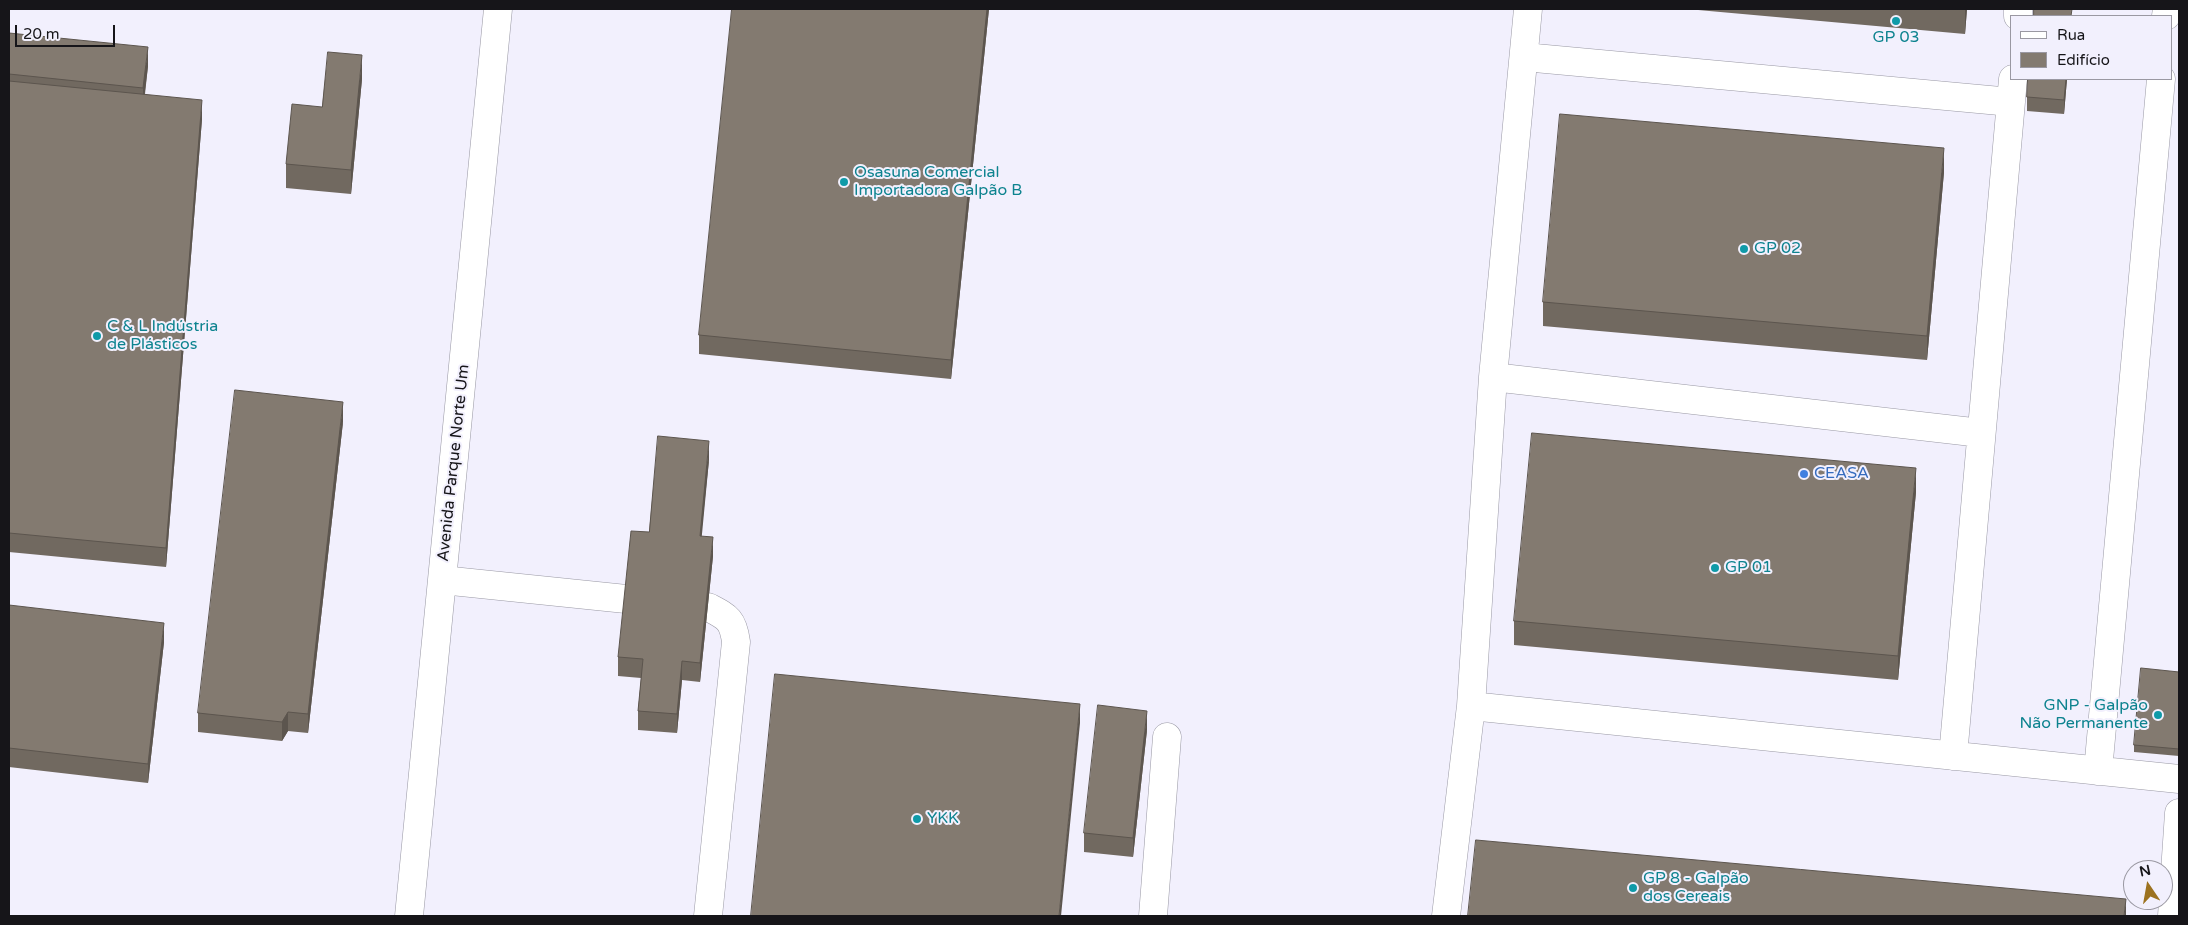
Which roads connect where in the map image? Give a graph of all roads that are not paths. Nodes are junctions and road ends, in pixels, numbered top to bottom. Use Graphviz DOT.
graph roads {
  1 [pos="498,9"];
  2 [pos="1528,9"];
  3 [pos="1524,57"];
  4 [pos="2161,80"];
  5 [pos="2012,90"];
  6 [pos="1493,376"];
  7 [pos="1981,432"];
  8 [pos="442,580"];
  9 [pos="626,599"];
  10 [pos="708,607"];
  11 [pos="1471,706"];
  12 [pos="1167,737"];
  13 [pos="1953,756"];
  14 [pos="2098,771"];
  15 [pos="2179,779"];
  16 [pos="2179,813"];
  17 [pos="409,916"];
  18 [pos="708,916"];
  19 [pos="1153,916"];
  20 [pos="1446,916"];
  21 [pos="2172,916"];
  1 -- 8 [label="street, Avenida Parque Norte Um"];
  2 -- 3 [label="street"];
  3 -- 5 [label="street"];
  3 -- 6 [label="street"];
  4 -- 14 [label="street"];
  5 -- 7 [label="street"];
  6 -- 7 [label="street"];
  6 -- 11 [label="street"];
  7 -- 13 [label="street"];
  8 -- 9 [label="street"];
  8 -- 17 [label="street, Avenida Parque Norte Um"];
  10 -- 18 [label="street"];
  11 -- 13 [label="street"];
  11 -- 20 [label="street"];
  12 -- 19 [label="street"];
  13 -- 14 [label="street"];
  14 -- 15 [label="street"];
  16 -- 21 [label="street"];
}
